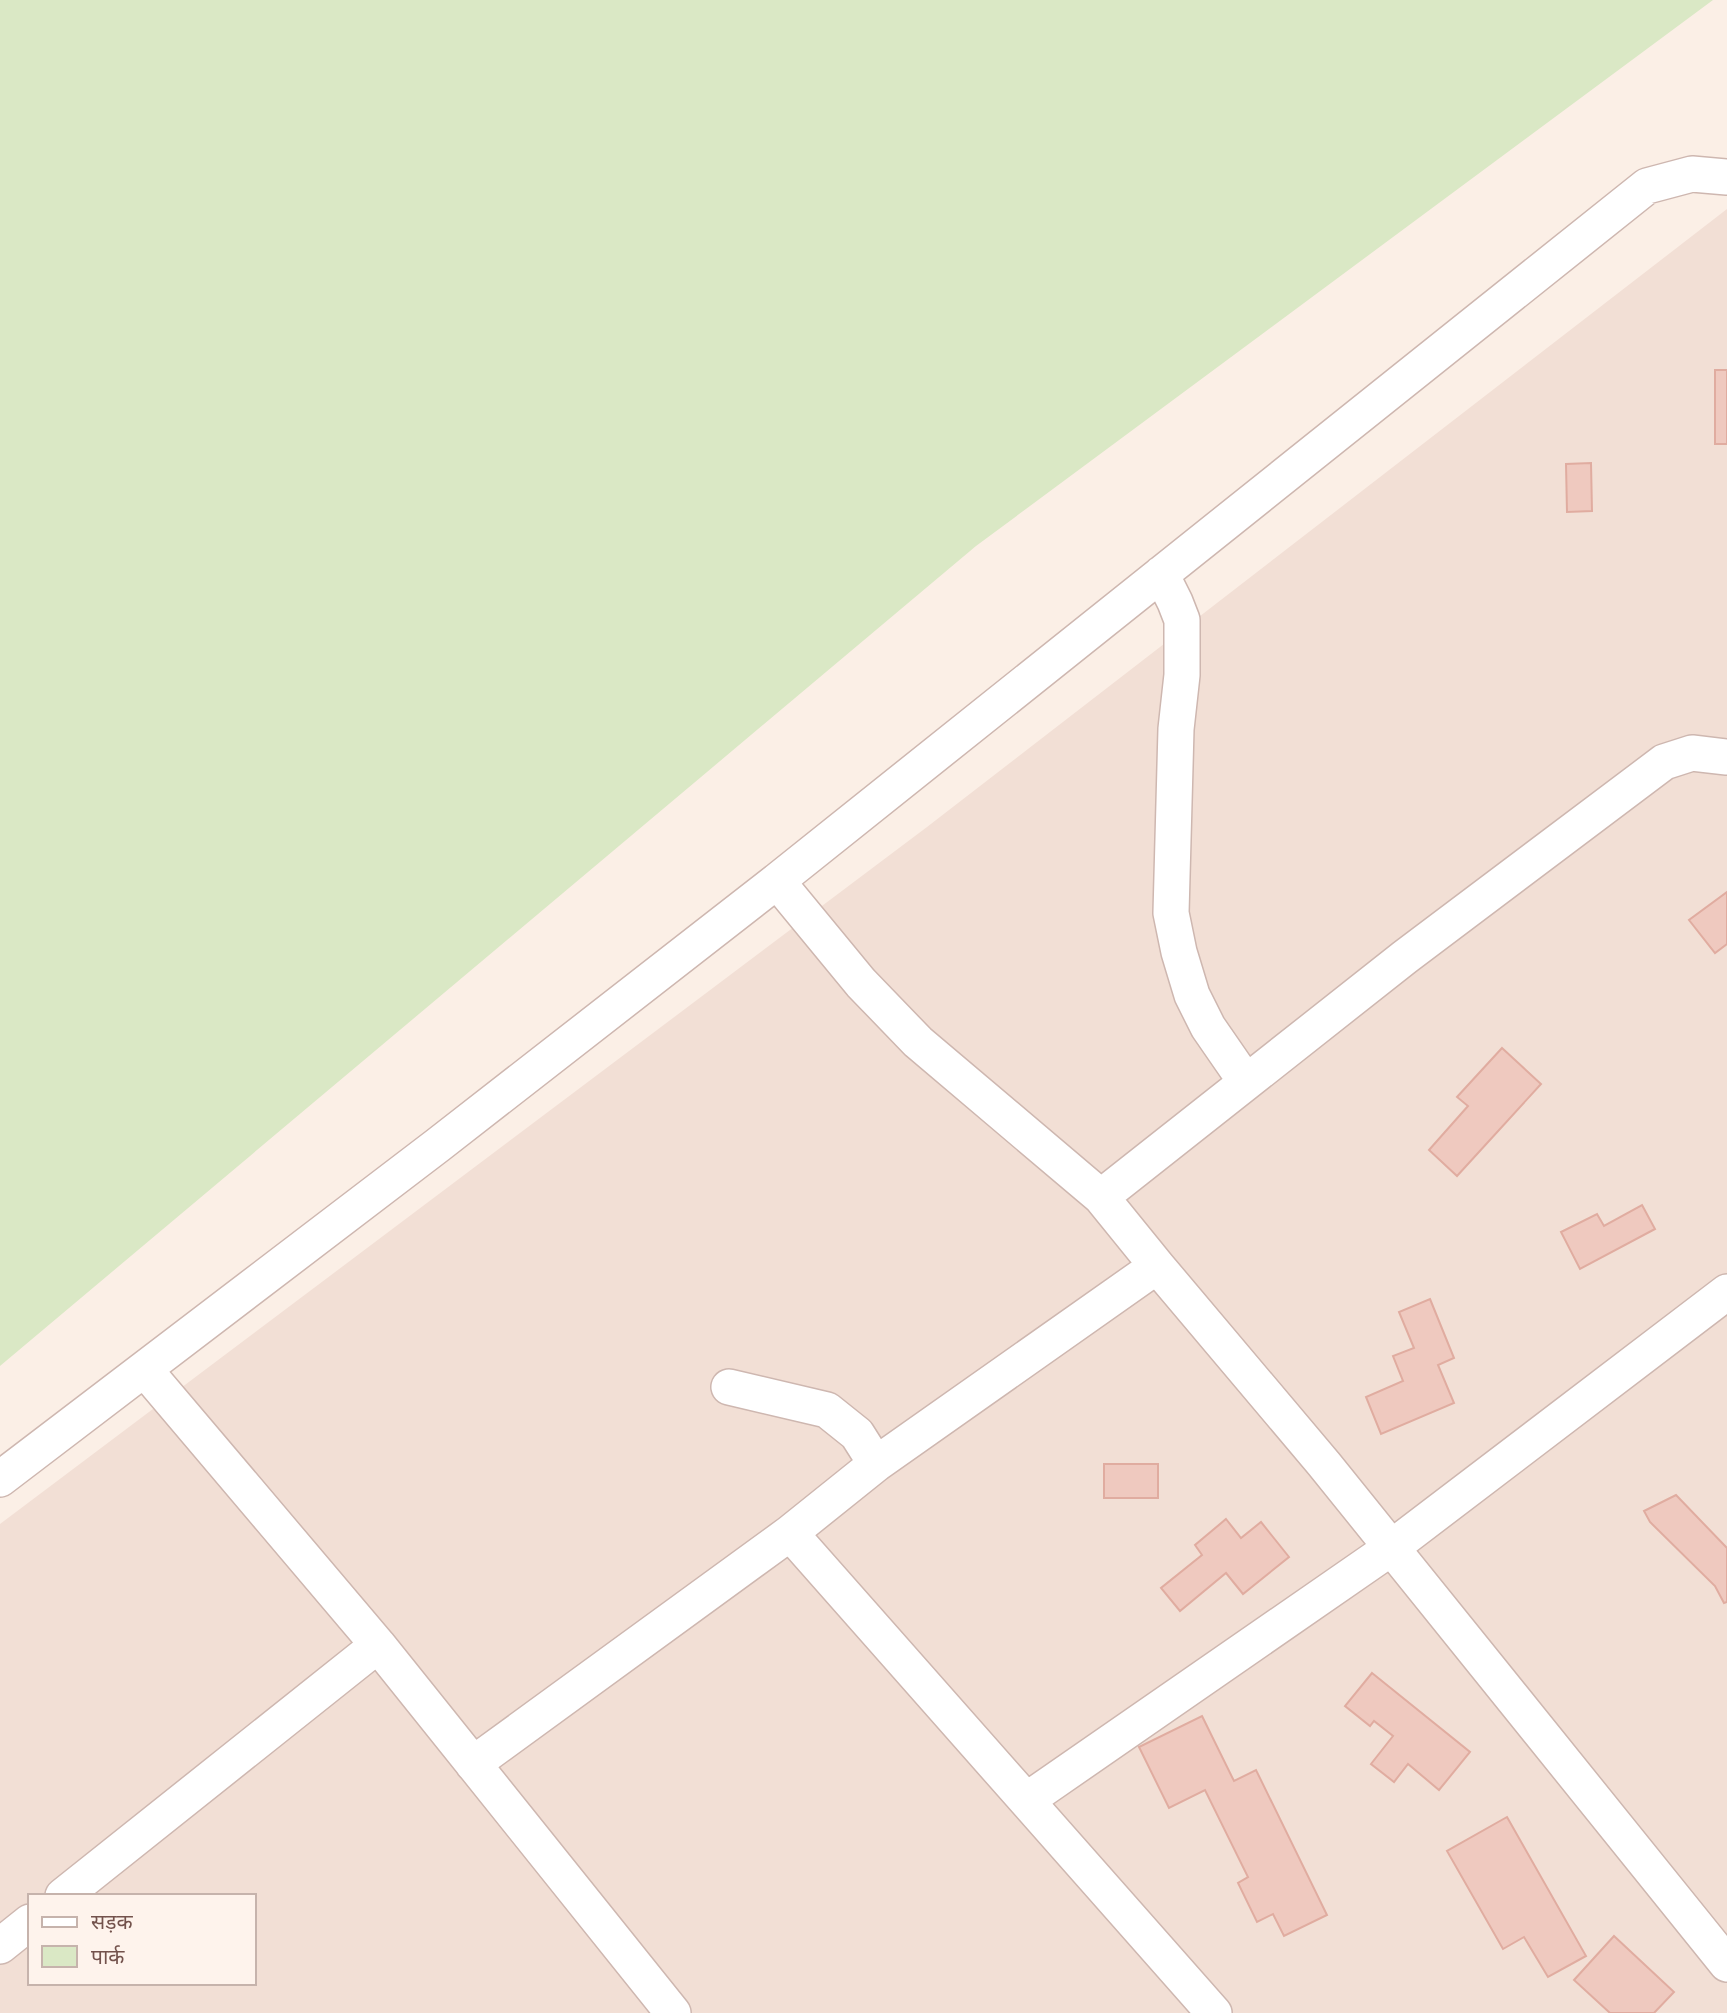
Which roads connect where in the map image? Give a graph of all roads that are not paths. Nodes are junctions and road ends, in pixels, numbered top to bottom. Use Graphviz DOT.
graph roads {
  1 [pos="1727,177"];
  2 [pos="1161,574"];
  3 [pos="1727,757"];
  4 [pos="777,881"];
  5 [pos="1246,1082"];
  6 [pos="1101,1197"];
  7 [pos="1157,1266"];
  8 [pos="1727,1292"];
  9 [pos="145,1370"];
  10 [pos="729,1387"];
  11 [pos="876,1464"];
  12 [pos="0,1479"];
  13 [pos="790,1533"];
  14 [pos="1391,1548"];
  15 [pos="378,1645"];
  16 [pos="473,1764"];
  17 [pos="1027,1800"];
  18 [pos="66,1894"];
  19 [pos="28,1924"];
  20 [pos="0,1946"];
  21 [pos="1727,1964"];
  22 [pos="673,2013"];
  23 [pos="1214,2013"];
  1 -- 2 [label="street"];
  2 -- 4 [label="street"];
  2 -- 5 [label="street"];
  3 -- 5 [label="street"];
  4 -- 6 [label="street"];
  4 -- 9 [label="street"];
  5 -- 6 [label="street"];
  6 -- 7 [label="street"];
  7 -- 11 [label="street"];
  7 -- 14 [label="street"];
  8 -- 14 [label="street"];
  9 -- 12 [label="street"];
  9 -- 15 [label="street"];
  10 -- 11 [label="street"];
  11 -- 13 [label="street"];
  13 -- 16 [label="street"];
  13 -- 17 [label="street"];
  14 -- 17 [label="street"];
  14 -- 21 [label="street"];
  15 -- 16 [label="street"];
  15 -- 18 [label="street"];
  16 -- 22 [label="street"];
  17 -- 23 [label="street"];
  19 -- 20 [label="street"];
}
